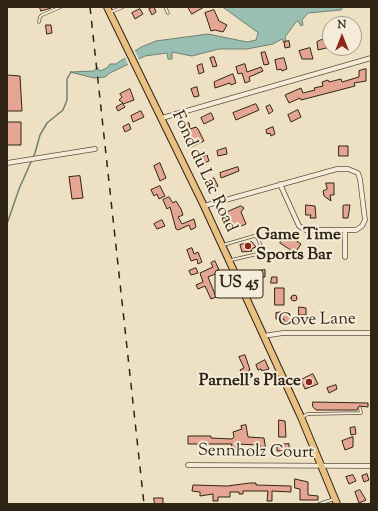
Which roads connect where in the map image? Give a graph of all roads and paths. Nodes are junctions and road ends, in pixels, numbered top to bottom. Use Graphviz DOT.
graph roads {
  1 [pos="61,7"];
  2 [pos="123,7"];
  3 [pos="165,7"];
  4 [pos="108,10"];
  5 [pos="168,13"];
  6 [pos="40,22"];
  7 [pos="371,58"];
  8 [pos="162,118"];
  9 [pos="95,149"];
  10 [pos="7,163"];
  11 [pos="280,184"];
  12 [pos="204,206"];
  13 [pos="345,230"];
  14 [pos="222,245"];
  15 [pos="345,257"];
  16 [pos="228,260"];
  17 [pos="371,333"];
  18 [pos="263,336"];
  19 [pos="360,408"];
  20 [pos="301,417"];
  21 [pos="188,465"];
  22 [pos="371,466"];
  23 [pos="323,467"];
  24 [pos="336,501"];
  25 [pos="319,504"];
  1 -- 6 [label="lane"];
  2 -- 4 [label="lane"];
  3 -- 5 [label="lane"];
  4 -- 8 [label="main road, Fond du Lac Road / US 45"];
  7 -- 8 [label="street"];
  8 -- 12 [label="main road, Fond du Lac Road / US 45"];
  9 -- 10 [label="street"];
  11 -- 12 [label="street"];
  11 -- 13 [label="street"];
  11 -- 13 [label="street"];
  12 -- 14 [label="main road, Fond du Lac Road / US 45"];
  13 -- 15 [label="street"];
  14 -- 16 [label="main road, Fond du Lac Road / US 45"];
  14 -- 16 [label="lane"];
  16 -- 18 [label="main road, Fond du Lac Road / US 45"];
  17 -- 18 [label="street, Cove Lane"];
  18 -- 20 [label="main road, Fond du Lac Road / US 45"];
  19 -- 20 [label="lane"];
  20 -- 23 [label="main road, Fond du Lac Road / US 45"];
  21 -- 23 [label="street, Sennholz Court"];
  22 -- 23 [label="street, Sennholz Court"];
  23 -- 24 [label="main road, Fond du Lac Road / US 45"];
  24 -- 25 [label="lane"];
}
